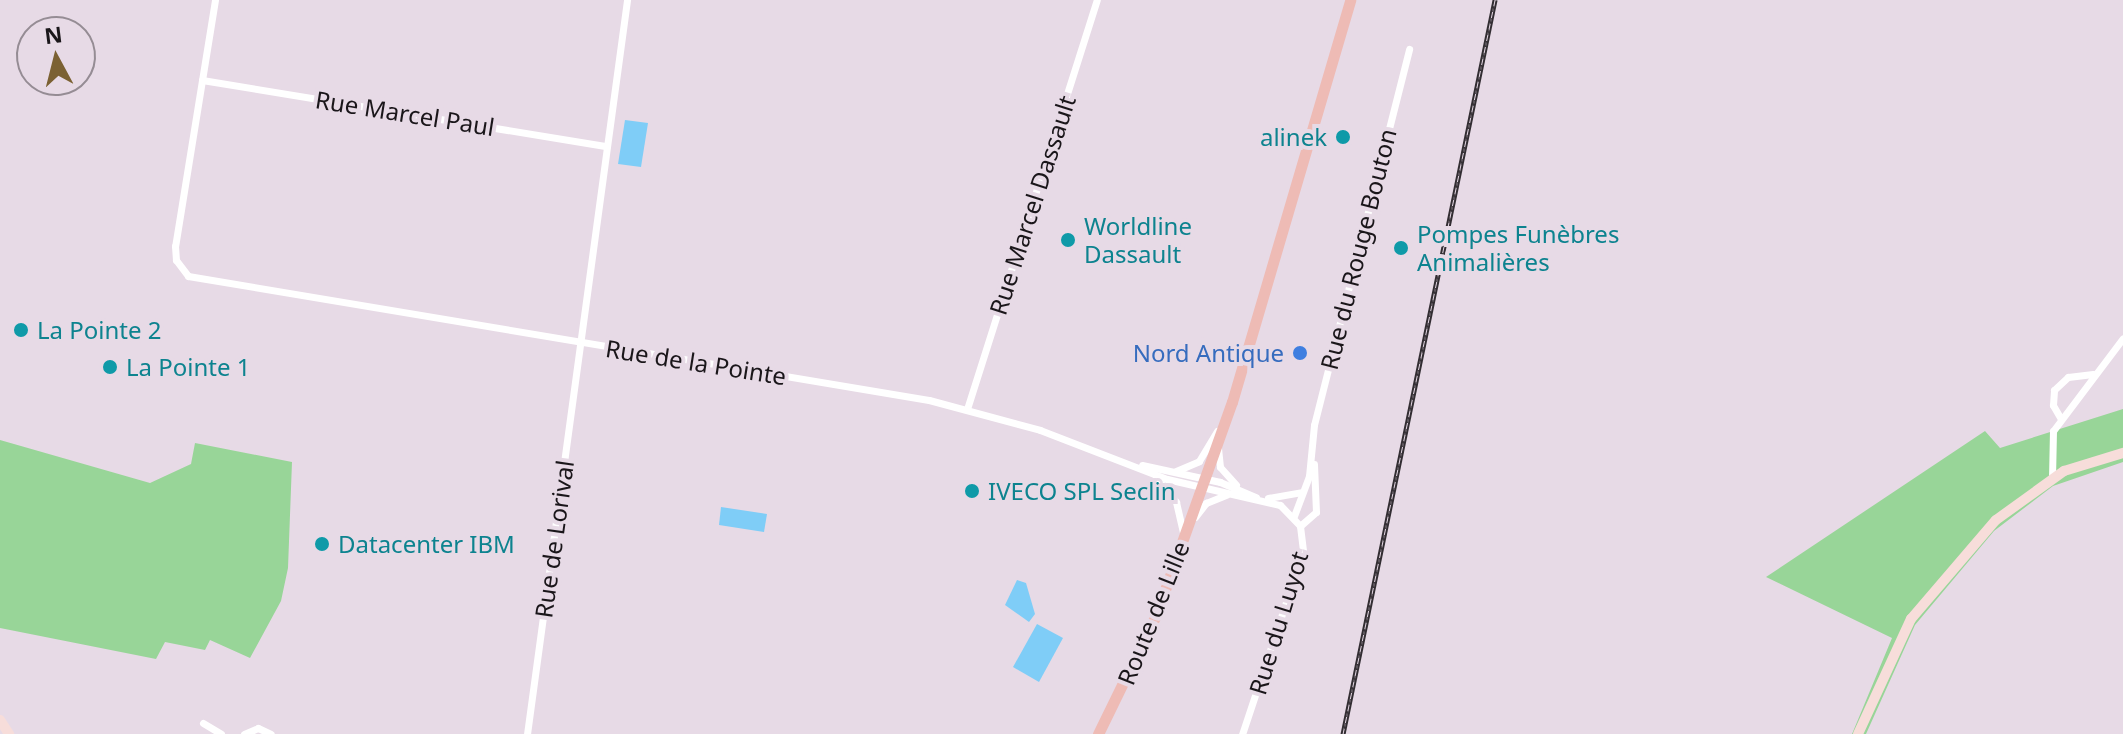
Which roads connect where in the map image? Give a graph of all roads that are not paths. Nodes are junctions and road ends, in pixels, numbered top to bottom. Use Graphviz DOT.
graph roads {
  1 [pos="215,0"];
  2 [pos="627,0"];
  3 [pos="1097,0"];
  4 [pos="1350,0"];
  5 [pos="1409,49"];
  6 [pos="202,80"];
  7 [pos="607,146"];
  8 [pos="2123,338"];
  9 [pos="580,343"];
  10 [pos="2093,374"];
  11 [pos="967,409"];
  12 [pos="2061,419"];
  13 [pos="1220,426"];
  14 [pos="1312,450"];
  15 [pos="2123,453"];
  16 [pos="1128,461"];
  17 [pos="1165,470"];
  18 [pos="1155,475"];
  19 [pos="2052,478"];
  20 [pos="1202,483"];
  21 [pos="1239,488"];
  22 [pos="1301,492"];
  23 [pos="1229,494"];
  24 [pos="1260,498"];
  25 [pos="1317,505"];
  26 [pos="1294,516"];
  27 [pos="1300,526"];
  28 [pos="1182,544"];
  29 [pos="0,720"];
  30 [pos="203,723"];
  31 [pos="9,734"];
  32 [pos="221,734"];
  33 [pos="244,734"];
  34 [pos="271,734"];
  35 [pos="527,734"];
  36 [pos="1098,734"];
  37 [pos="1242,734"];
  38 [pos="1858,734"];
  1 -- 6 [label="street"];
  2 -- 7 [label="street"];
  3 -- 11 [label="street, Rue Marcel Dassault"];
  4 -- 13 [label="main road, Route de Lille"];
  5 -- 14 [label="street, Rue du Rouge Bouton"];
  6 -- 7 [label="street, Rue Marcel Paul"];
  6 -- 9 [label="street, Rue de la Pointe"];
  7 -- 9 [label="street"];
  8 -- 10 [label="street"];
  9 -- 11 [label="street, Rue de la Pointe"];
  9 -- 35 [label="street, Rue de Lorival"];
  10 -- 12 [label="street"];
  10 -- 12 [label="street"];
  11 -- 16 [label="street, Rue de la Pointe"];
  12 -- 19 [label="street"];
  13 -- 17 [label="street"];
  13 -- 20 [label="main road, Route de Lille"];
  13 -- 21 [label="street"];
  14 -- 22 [label="street, Rue du Rouge Bouton"];
  14 -- 25 [label="street, Rue du Rouge Bouton"];
  15 -- 19 [label="main road"];
  16 -- 17 [label="street"];
  16 -- 18 [label="street, Rue de la Pointe"];
  17 -- 20 [label="street"];
  18 -- 20 [label="street, Rue de la Pointe"];
  18 -- 28 [label="street"];
  19 -- 38 [label="main road"];
  20 -- 21 [label="street"];
  20 -- 23 [label="street, Rue du Luyot"];
  20 -- 28 [label="main road, Route de Lille"];
  21 -- 24 [label="street"];
  22 -- 24 [label="street"];
  22 -- 25 [label="street"];
  22 -- 26 [label="street, Rue du Rouge Bouton"];
  23 -- 24 [label="street, Rue du Luyot"];
  23 -- 28 [label="street"];
  24 -- 26 [label="street, Rue du Luyot"];
  25 -- 27 [label="street"];
  26 -- 27 [label="street, Rue du Luyot"];
  27 -- 37 [label="street, Rue du Luyot"];
  28 -- 36 [label="main road, Route de Lille"];
  29 -- 31 [label="main road"];
  30 -- 32 [label="street"];
  33 -- 34 [label="street"];
}
